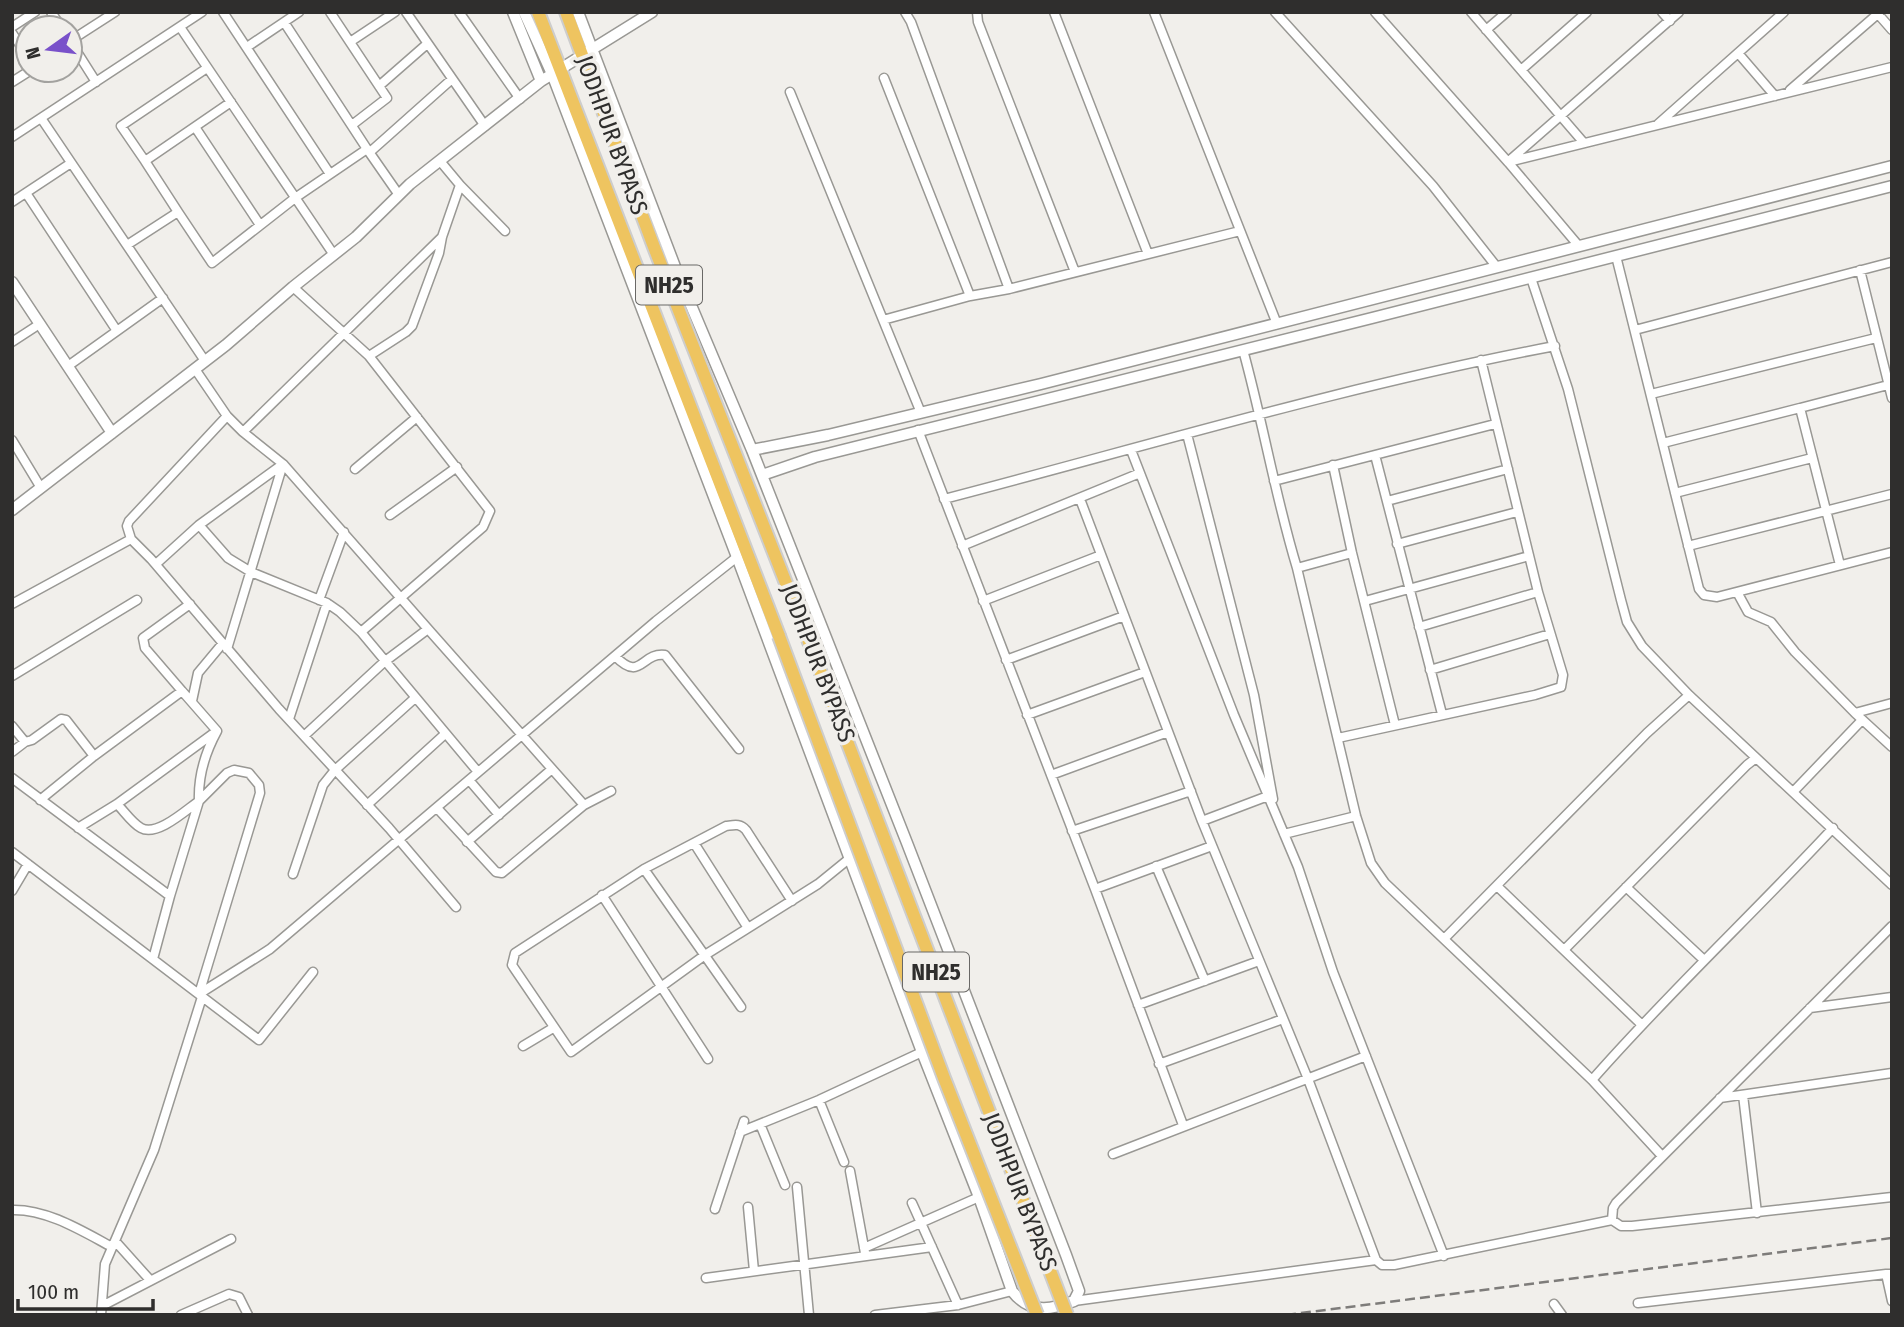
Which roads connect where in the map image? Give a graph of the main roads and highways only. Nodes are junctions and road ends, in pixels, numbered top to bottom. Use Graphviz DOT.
graph roads {
  1 [pos="538,12"];
  2 [pos="566,12"];
  3 [pos="1032,1312"];
  4 [pos="1066,1315"];
  1 -- 3 [label="highway, bridge"];
  2 -- 4 [label="highway, JODHPUR BYPASS / NH25, bridge"];
}
